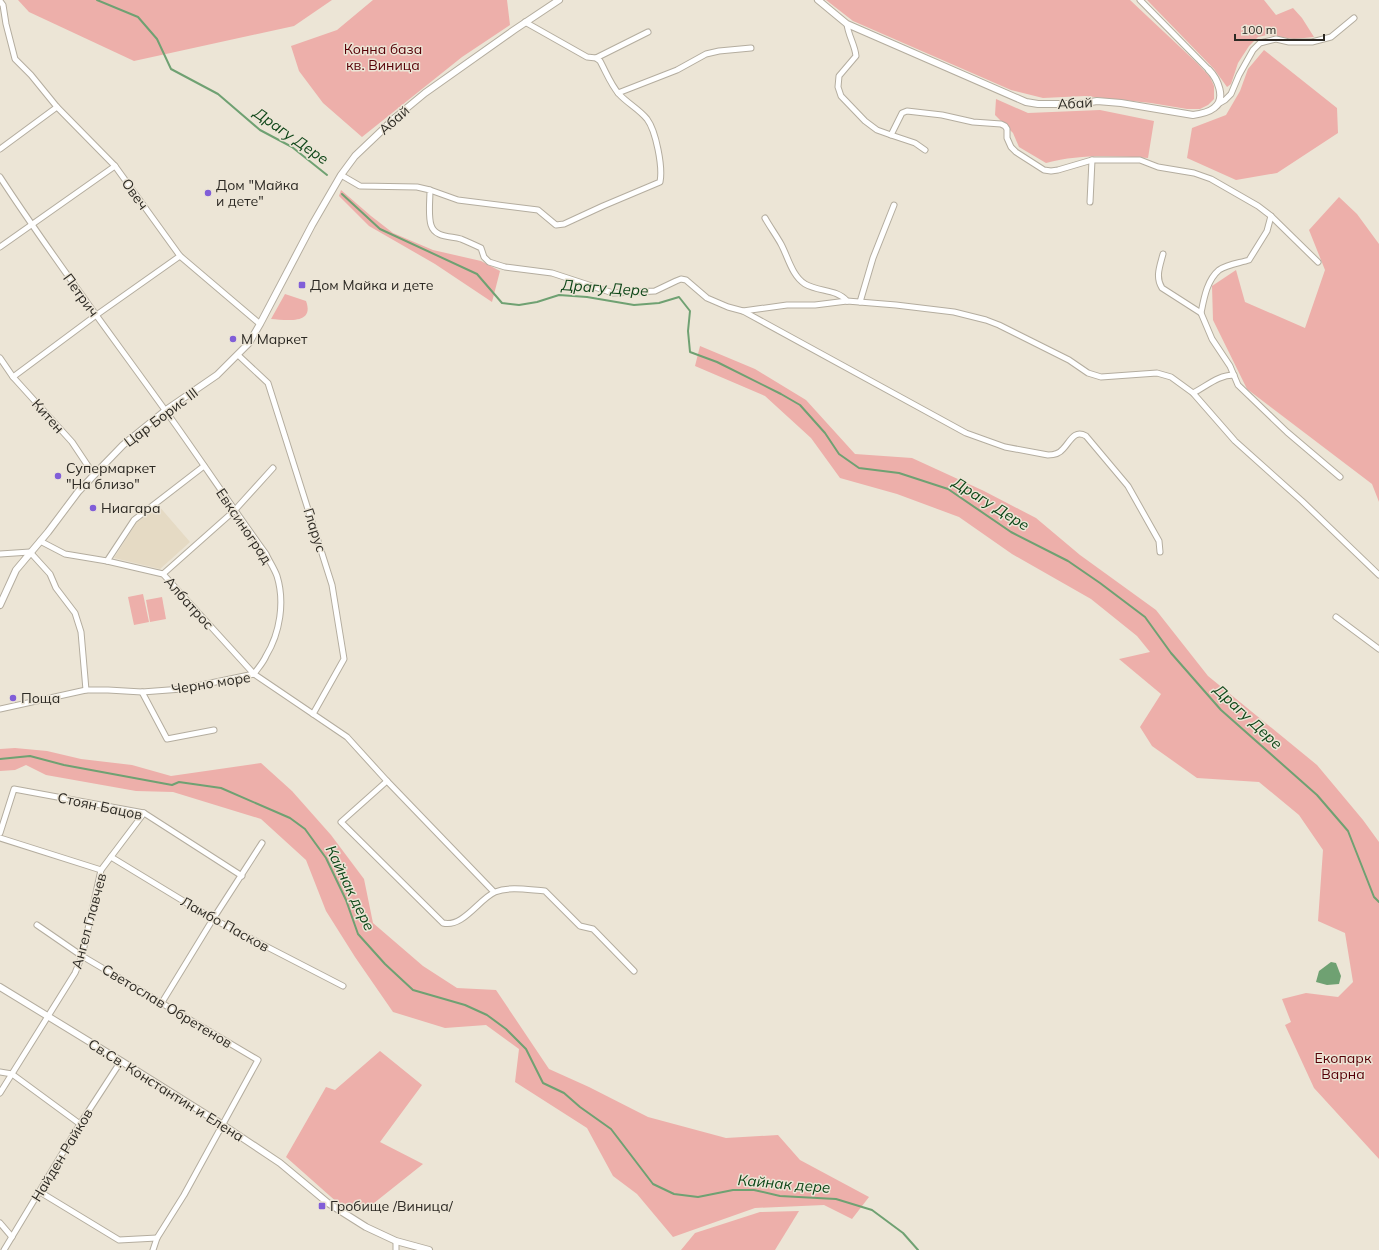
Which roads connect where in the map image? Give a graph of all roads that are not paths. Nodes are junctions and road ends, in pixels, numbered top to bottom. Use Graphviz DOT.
graph roads {
  1 [pos="559,0"];
  2 [pos="818,0"];
  3 [pos="1140,0"];
  4 [pos="0,1"];
  5 [pos="1354,18"];
  6 [pos="525,22"];
  7 [pos="847,24"];
  8 [pos="648,32"];
  9 [pos="751,48"];
  10 [pos="596,58"];
  11 [pos="1209,70"];
  12 [pos="618,94"];
  13 [pos="1218,104"];
  14 [pos="57,106"];
  15 [pos="891,135"];
  16 [pos="0,149"];
  17 [pos="925,150"];
  18 [pos="1092,160"];
  19 [pos="115,166"];
  20 [pos="341,175"];
  21 [pos="0,177"];
  22 [pos="430,190"];
  23 [pos="1090,202"];
  24 [pos="894,205"];
  25 [pos="1271,216"];
  26 [pos="765,218"];
  27 [pos="31,225"];
  28 [pos="0,247"];
  29 [pos="1163,254"];
  30 [pos="180,256"];
  31 [pos="1318,262"];
  32 [pos="279,287"];
  33 [pos="847,301"];
  34 [pos="860,302"];
  35 [pos="743,311"];
  36 [pos="1201,312"];
  37 [pos="95,316"];
  38 [pos="260,324"];
  39 [pos="238,355"];
  40 [pos="0,358"];
  41 [pos="1234,375"];
  42 [pos="13,377"];
  43 [pos="1193,393"];
  44 [pos="166,410"];
  45 [pos="204,466"];
  46 [pos="273,468"];
  47 [pos="94,475"];
  48 [pos="1340,477"];
  49 [pos="234,511"];
  50 [pos="40,541"];
  51 [pos="30,552"];
  52 [pos="1160,552"];
  53 [pos="0,554"];
  54 [pos="107,561"];
  55 [pos="163,574"];
  56 [pos="1379,575"];
  57 [pos="0,605"];
  58 [pos="1336,617"];
  59 [pos="1379,649"];
  60 [pos="254,674"];
  61 [pos="86,690"];
  62 [pos="142,692"];
  63 [pos="0,709"];
  64 [pos="313,714"];
  65 [pos="214,730"];
  66 [pos="387,781"];
  67 [pos="144,813"];
  68 [pos="0,833"];
  69 [pos="0,838"];
  70 [pos="262,843"];
  71 [pos="111,857"];
  72 [pos="101,870"];
  73 [pos="242,876"];
  74 [pos="494,892"];
  75 [pos="213,919"];
  76 [pos="37,925"];
  77 [pos="82,956"];
  78 [pos="634,971"];
  79 [pos="343,986"];
  80 [pos="0,987"];
  81 [pos="161,1004"];
  82 [pos="49,1017"];
  83 [pos="121,1061"];
  84 [pos="0,1072"];
  85 [pos="12,1074"];
  86 [pos="0,1093"];
  87 [pos="80,1124"];
  88 [pos="223,1126"];
  89 [pos="40,1192"];
  90 [pos="0,1223"];
  91 [pos="12,1237"];
  92 [pos="157,1238"];
  93 [pos="396,1241"];
  94 [pos="4,1250"];
  95 [pos="153,1250"];
  96 [pos="396,1250"];
  97 [pos="430,1250"];
  1 -- 6 [label="street, Абай"];
  2 -- 7 [label="street, Абай"];
  3 -- 11 [label="street"];
  4 -- 14 [label="street, Овеч"];
  5 -- 13 [label="street"];
  6 -- 10 [label="street"];
  6 -- 20 [label="street, Абай"];
  7 -- 13 [label="street, Абай"];
  7 -- 15 [label="street"];
  8 -- 10 [label="street"];
  9 -- 12 [label="street"];
  10 -- 12 [label="street"];
  11 -- 13 [label="street"];
  12 -- 22 [label="street"];
  14 -- 16 [label="street"];
  14 -- 19 [label="street, Овеч"];
  15 -- 17 [label="street"];
  15 -- 18 [label="street"];
  18 -- 23 [label="street"];
  18 -- 25 [label="street"];
  19 -- 27 [label="street"];
  19 -- 30 [label="street, Овеч"];
  20 -- 22 [label="street"];
  20 -- 32 [label="street, Абай"];
  21 -- 27 [label="street, Петрич"];
  22 -- 35 [label="street"];
  24 -- 34 [label="street"];
  25 -- 31 [label="street"];
  25 -- 36 [label="street"];
  26 -- 33 [label="street"];
  27 -- 28 [label="street"];
  27 -- 37 [label="street, Петрич"];
  29 -- 36 [label="street"];
  30 -- 37 [label="street"];
  30 -- 38 [label="street, Овеч"];
  32 -- 38 [label="street, Цар Борис III"];
  33 -- 34 [label="street"];
  33 -- 35 [label="street"];
  34 -- 43 [label="street"];
  35 -- 52 [label="street"];
  36 -- 41 [label="street"];
  37 -- 42 [label="street"];
  37 -- 44 [label="street, Петрич"];
  38 -- 39 [label="street, Цар Борис III"];
  39 -- 44 [label="street, Цар Борис III"];
  39 -- 64 [label="street, Гларус"];
  40 -- 42 [label="street, Китен"];
  41 -- 43 [label="street"];
  41 -- 48 [label="street"];
  42 -- 47 [label="street, Китен"];
  43 -- 56 [label="street"];
  44 -- 45 [label="street, Евксиноград"];
  44 -- 47 [label="street, Цар Борис III"];
  45 -- 49 [label="street, Евксиноград"];
  45 -- 54 [label="street"];
  46 -- 49 [label="street"];
  47 -- 50 [label="street, Цар Борис III"];
  49 -- 55 [label="street"];
  49 -- 60 [label="street, Евксиноград"];
  50 -- 51 [label="street, Цар Борис III"];
  50 -- 54 [label="street, Албатрос"];
  51 -- 53 [label="street"];
  51 -- 57 [label="street, Цар Борис III"];
  51 -- 61 [label="street"];
  54 -- 55 [label="street, Албатрос"];
  55 -- 60 [label="street, Албатрос"];
  58 -- 59 [label="street"];
  60 -- 62 [label="street, Черно море"];
  60 -- 64 [label="street, Черно море"];
  61 -- 62 [label="street, Черно море"];
  61 -- 63 [label="street, Черно море"];
  62 -- 65 [label="street"];
  64 -- 66 [label="street, Черно море"];
  66 -- 74 [label="street, Черно море"];
  66 -- 74 [label="street"];
  67 -- 68 [label="street, Стоян Бацов"];
  67 -- 71 [label="street, Ангел Главчев"];
  67 -- 73 [label="street, Стоян Бацов"];
  69 -- 72 [label="street"];
  70 -- 73 [label="street"];
  71 -- 72 [label="street, Ангел Главчев"];
  71 -- 75 [label="street, Ламбо Пасков"];
  72 -- 77 [label="street, Ангел Главчев"];
  73 -- 75 [label="street"];
  74 -- 78 [label="street"];
  75 -- 79 [label="street, Ламбо Пасков"];
  75 -- 81 [label="street"];
  76 -- 77 [label="street, Светослав Обретенов"];
  77 -- 81 [label="street, Светослав Обретенов"];
  77 -- 82 [label="street, Ангел Главчев"];
  80 -- 82 [label="street, Св.Св. Константин и Елена"];
  81 -- 88 [label="street, Светослав Обретенов"];
  82 -- 83 [label="street, Св.Св. Константин и Елена"];
  82 -- 85 [label="street, Ангел Главчев"];
  83 -- 87 [label="street, Найден Райков"];
  83 -- 88 [label="street, Св.Св. Константин и Елена"];
  84 -- 85 [label="street"];
  85 -- 86 [label="street, Ангел Главчев"];
  85 -- 87 [label="street"];
  87 -- 89 [label="street, Найден Райков"];
  88 -- 92 [label="street"];
  88 -- 93 [label="street, Св.Св. Константин и Елена"];
  89 -- 91 [label="street, Найден Райков"];
  89 -- 92 [label="street"];
  90 -- 91 [label="street"];
  91 -- 94 [label="street, Найден Райков"];
  92 -- 95 [label="street"];
  93 -- 96 [label="street"];
  93 -- 97 [label="street, Св.Св. Константин и Елена"];
}
